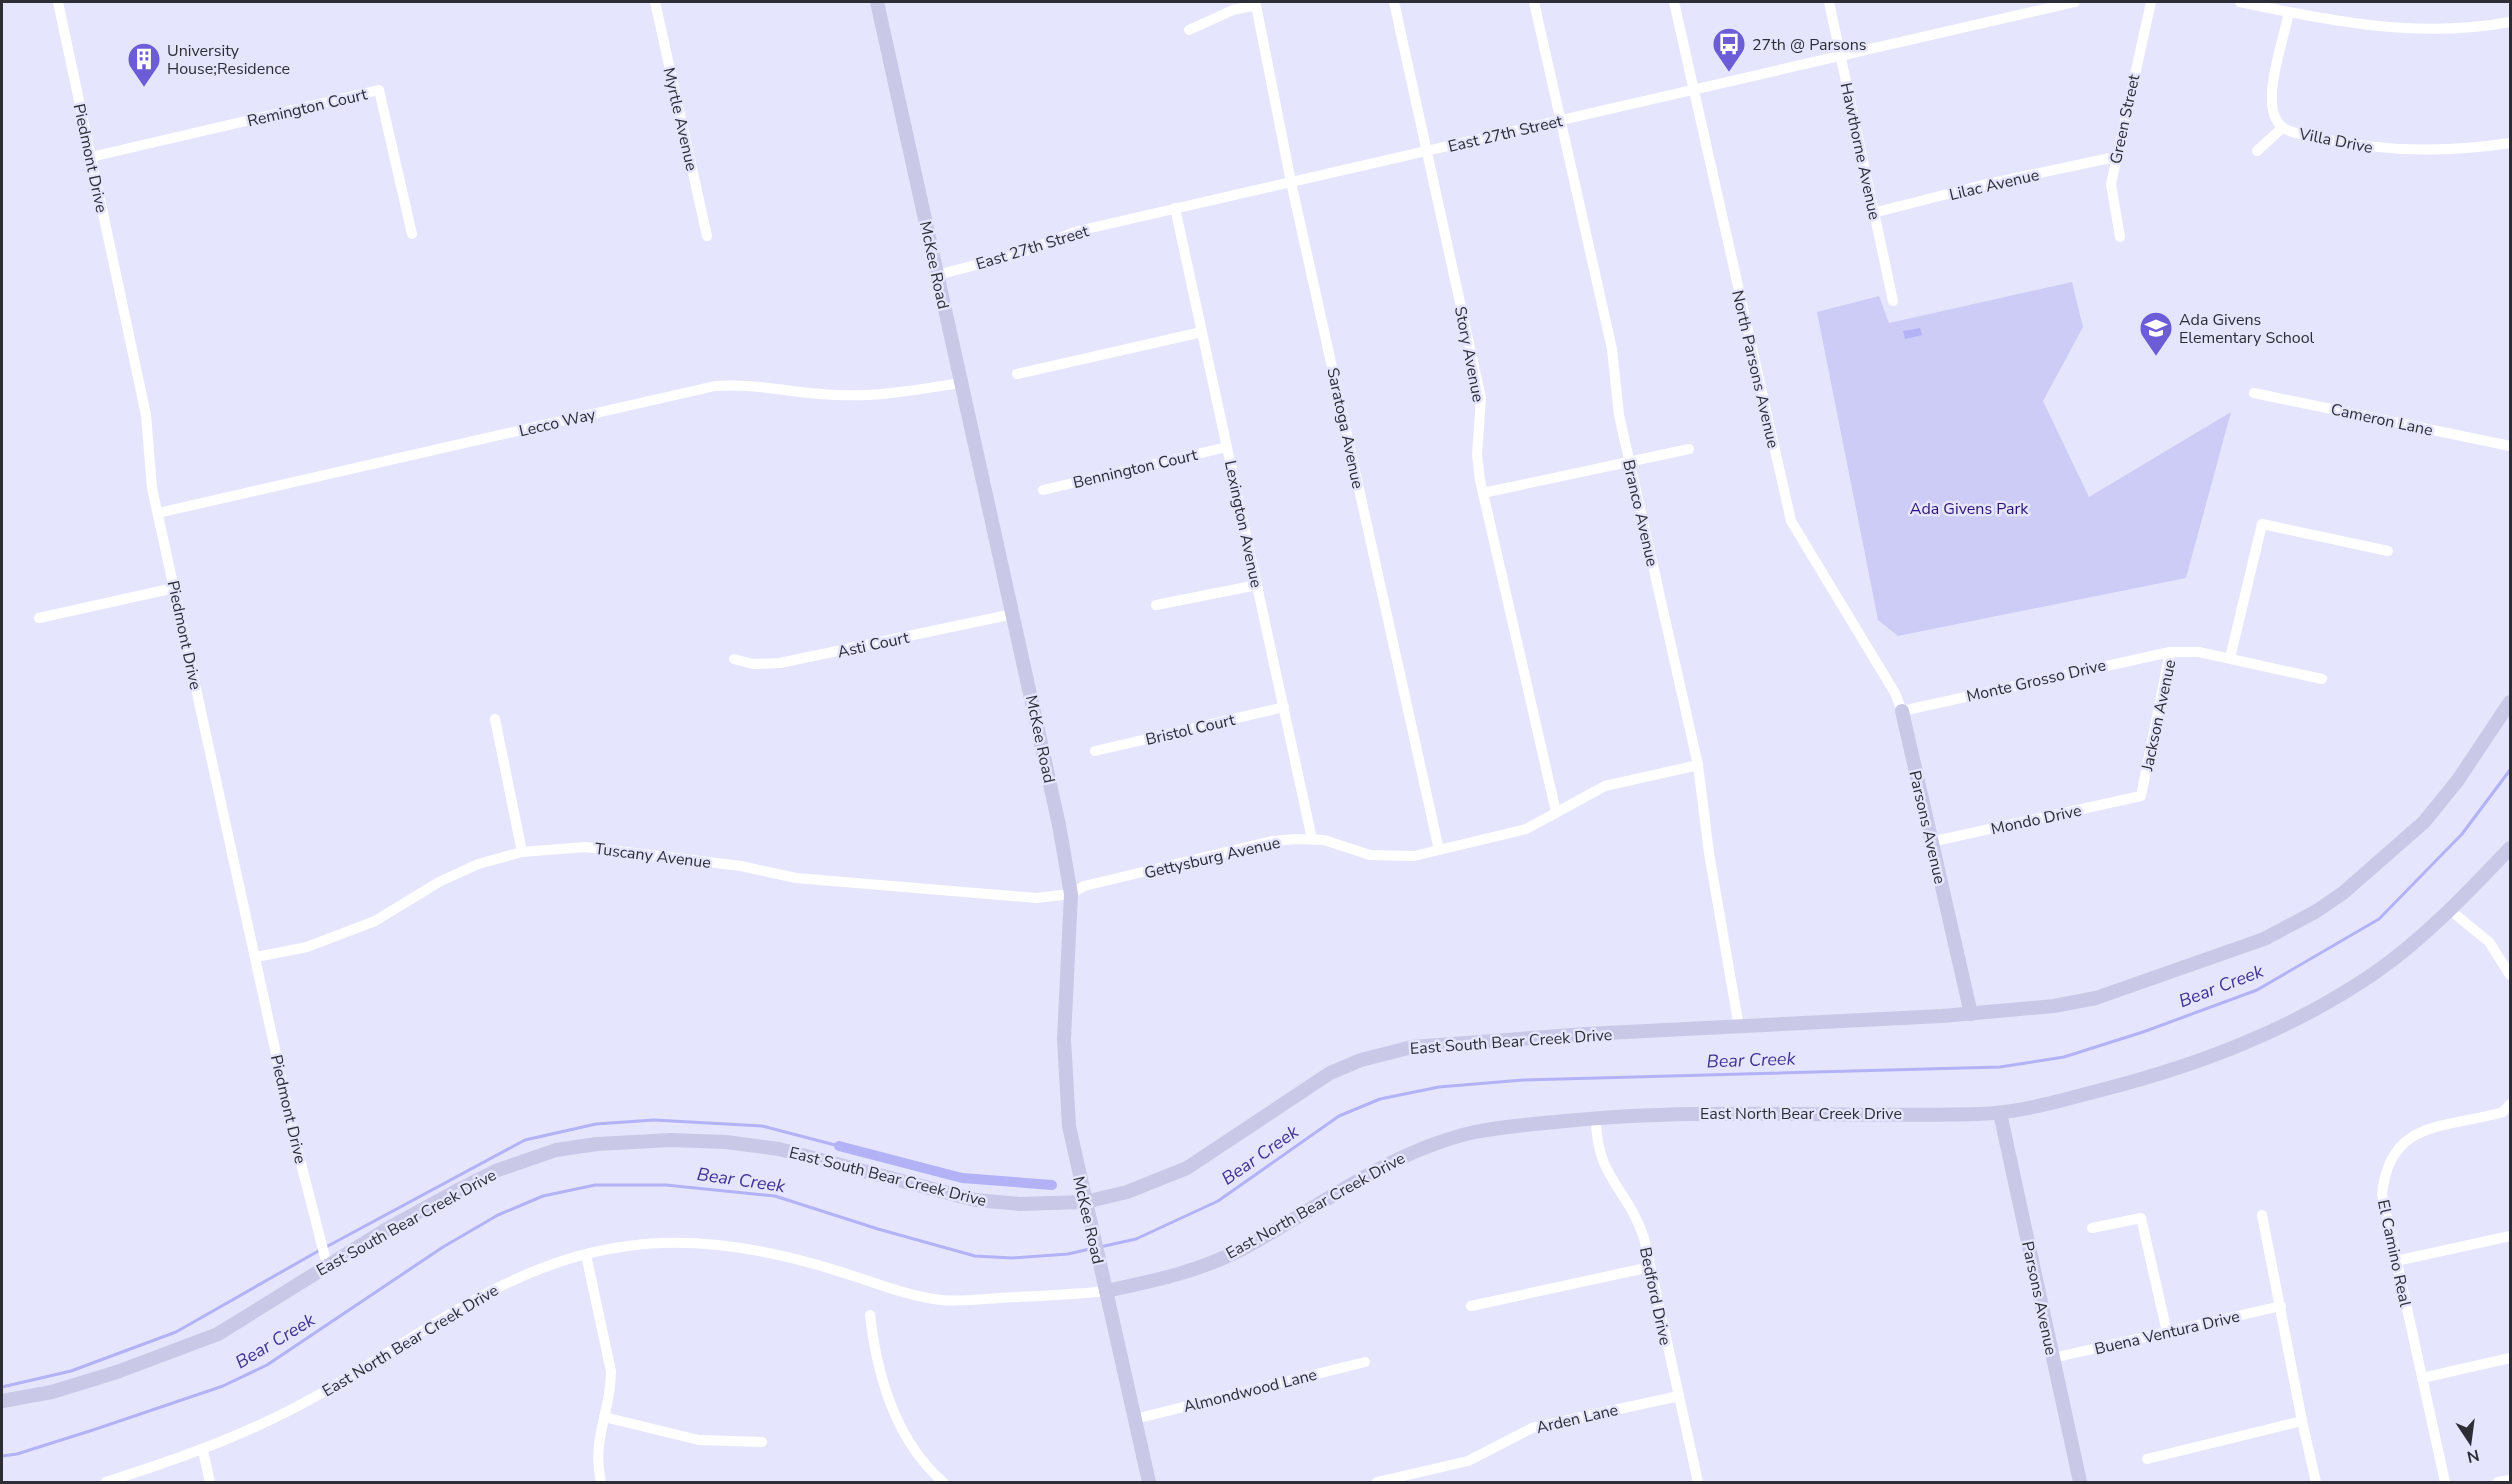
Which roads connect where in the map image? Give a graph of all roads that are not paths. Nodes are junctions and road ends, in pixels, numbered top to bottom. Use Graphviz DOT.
graph roads {
  1 [pos="58,2"];
  2 [pos="655,2"];
  3 [pos="877,2"];
  4 [pos="1394,2"];
  5 [pos="1534,2"];
  6 [pos="1674,2"];
  7 [pos="1829,2"];
  8 [pos="2075,2"];
  9 [pos="2151,2"];
  10 [pos="2240,2"];
  11 [pos="2289,12"];
  12 [pos="2511,22"];
  13 [pos="1190,30"];
  14 [pos="1841,55"];
  15 [pos="1693,89"];
  16 [pos="1560,120"];
  17 [pos="2282,128"];
  18 [pos="2511,143"];
  19 [pos="1425,151"];
  20 [pos="2257,151"];
  21 [pos="91,157"];
  22 [pos="2115,157"];
  23 [pos="1291,182"];
  24 [pos="1175,208"];
  25 [pos="1874,213"];
  26 [pos="412,234"];
  27 [pos="707,236"];
  28 [pos="2120,237"];
  29 [pos="937,274"];
  30 [pos="1893,301"];
  31 [pos="1202,332"];
  32 [pos="1017,374"];
  33 [pos="961,382"];
  34 [pos="2254,393"];
  35 [pos="2511,446"];
  36 [pos="1227,447"];
  37 [pos="1689,449"];
  38 [pos="1630,462"];
  39 [pos="1042,490"];
  40 [pos="1484,493"];
  41 [pos="158,513"];
  42 [pos="2388,551"];
  43 [pos="1257,585"];
  44 [pos="174,588"];
  45 [pos="1156,605"];
  46 [pos="1013,614"];
  47 [pos="39,618"];
  48 [pos="2170,652"];
  49 [pos="2230,658"];
  50 [pos="734,659"];
  51 [pos="2322,679"];
  52 [pos="2511,702"];
  53 [pos="1284,707"];
  54 [pos="1902,711"];
  55 [pos="495,719"];
  56 [pos="1095,751"];
  57 [pos="1698,765"];
  58 [pos="2141,796"];
  59 [pos="1556,812"];
  60 [pos="1312,839"];
  61 [pos="1930,842"];
  62 [pos="2511,848"];
  63 [pos="1439,850"];
  64 [pos="522,852"];
  65 [pos="1071,894"];
  66 [pos="2450,910"];
  67 [pos="256,957"];
  68 [pos="2511,975"];
  69 [pos="1971,1014"];
  70 [pos="1739,1026"];
  71 [pos="2511,1104"];
  72 [pos="2000,1113"];
  73 [pos="1596,1118"];
  74 [pos="1085,1202"];
  75 [pos="2262,1215"];
  76 [pos="2092,1228"];
  77 [pos="2511,1236"];
  78 [pos="586,1255"];
  79 [pos="2396,1261"];
  80 [pos="327,1265"];
  81 [pos="1650,1267"];
  82 [pos="1104,1285"];
  83 [pos="1471,1306"];
  84 [pos="2281,1306"];
  85 [pos="870,1316"];
  86 [pos="2167,1332"];
  87 [pos="2053,1358"];
  88 [pos="2511,1358"];
  89 [pos="1365,1362"];
  90 [pos="2422,1378"];
  91 [pos="1678,1396"];
  92 [pos="2,1401"];
  93 [pos="604,1417"];
  94 [pos="1135,1419"];
  95 [pos="2302,1421"];
  96 [pos="762,1442"];
  97 [pos="203,1451"];
  98 [pos="2147,1459"];
  99 [pos="2511,1480"];
  100 [pos="106,1482"];
  101 [pos="210,1482"];
  102 [pos="601,1482"];
  103 [pos="943,1482"];
  104 [pos="1149,1482"];
  105 [pos="1377,1482"];
  106 [pos="1698,1482"];
  107 [pos="2080,1482"];
  108 [pos="2316,1482"];
  109 [pos="2445,1482"];
  110 [pos="2498,1482"];
  1 -- 21 [label="street, Piedmont Drive"];
  2 -- 27 [label="street, Myrtle Avenue"];
  3 -- 29 [label="street, McKee Road"];
  4 -- 19 [label="street, Story Avenue"];
  5 -- 16 [label="street, Branco Avenue"];
  6 -- 15 [label="street, North Parsons Avenue"];
  7 -- 14 [label="street, Hawthorne Avenue"];
  8 -- 14 [label="street, East 27th Street"];
  9 -- 22 [label="street, Green Street"];
  10 -- 11 [label="street"];
  11 -- 12 [label="street"];
  11 -- 17 [label="street, Villa Drive"];
  13 -- 23 [label="street, Saratoga Avenue"];
  14 -- 15 [label="street, East 27th Street"];
  14 -- 25 [label="street, Hawthorne Avenue"];
  15 -- 16 [label="street, East 27th Street"];
  15 -- 54 [label="street, North Parsons Avenue"];
  16 -- 19 [label="street, East 27th Street"];
  16 -- 38 [label="street, Branco Avenue"];
  17 -- 18 [label="street, Villa Drive"];
  17 -- 20 [label="street"];
  19 -- 23 [label="street, East 27th Street"];
  19 -- 40 [label="street, Story Avenue"];
  21 -- 26 [label="street, Remington Court"];
  21 -- 41 [label="street, Piedmont Drive"];
  22 -- 25 [label="street, Lilac Avenue"];
  22 -- 28 [label="street, Green Street"];
  23 -- 24 [label="street, East 27th Street"];
  23 -- 63 [label="street, Saratoga Avenue"];
  24 -- 29 [label="street, East 27th Street"];
  24 -- 31 [label="street, Lexington Avenue"];
  25 -- 30 [label="street, Hawthorne Avenue"];
  29 -- 33 [label="street, McKee Road"];
  31 -- 32 [label="street"];
  31 -- 36 [label="street, Lexington Avenue"];
  33 -- 41 [label="street, Lecco Way"];
  33 -- 46 [label="street, McKee Road"];
  34 -- 35 [label="street, Cameron Lane"];
  36 -- 39 [label="street, Bennington Court"];
  36 -- 43 [label="street, Lexington Avenue"];
  37 -- 38 [label="street"];
  38 -- 40 [label="street"];
  38 -- 57 [label="street, Branco Avenue"];
  40 -- 59 [label="street, Story Avenue"];
  41 -- 44 [label="street, Piedmont Drive"];
  42 -- 49 [label="street"];
  43 -- 45 [label="street"];
  43 -- 53 [label="street, Lexington Avenue"];
  44 -- 47 [label="street"];
  44 -- 67 [label="street, Piedmont Drive"];
  46 -- 50 [label="street, Asti Court"];
  46 -- 65 [label="street, McKee Road"];
  48 -- 49 [label="street, Jackson Avenue"];
  48 -- 54 [label="street, Monte Grosso Drive"];
  48 -- 58 [label="street, Jackson Avenue"];
  49 -- 51 [label="street, Jackson Avenue"];
  52 -- 69 [label="street, East South Bear Creek Drive"];
  53 -- 56 [label="street, Bristol Court"];
  53 -- 60 [label="street, Lexington Avenue"];
  54 -- 61 [label="street, Parsons Avenue"];
  55 -- 64 [label="street"];
  57 -- 59 [label="street, Gettysburg Avenue"];
  57 -- 70 [label="street, Branco Avenue"];
  58 -- 61 [label="street, Mondo Drive"];
  59 -- 63 [label="street, Gettysburg Avenue"];
  60 -- 63 [label="street, Gettysburg Avenue"];
  60 -- 65 [label="street, Gettysburg Avenue"];
  61 -- 69 [label="street, Parsons Avenue"];
  62 -- 66 [label="street, East North Bear Creek Drive"];
  64 -- 65 [label="street, Tuscany Avenue"];
  64 -- 67 [label="street, Tuscany Avenue"];
  65 -- 74 [label="street, McKee Road"];
  66 -- 68 [label="street"];
  66 -- 72 [label="street, East North Bear Creek Drive"];
  67 -- 80 [label="street, Piedmont Drive"];
  69 -- 70 [label="street, East South Bear Creek Drive"];
  70 -- 74 [label="street, East South Bear Creek Drive"];
  71 -- 79 [label="street, El Camino Real"];
  72 -- 73 [label="street, East North Bear Creek Drive"];
  72 -- 87 [label="street, Parsons Avenue"];
  73 -- 81 [label="street, Bedford Drive"];
  73 -- 82 [label="street, East North Bear Creek Drive"];
  74 -- 80 [label="street, East South Bear Creek Drive"];
  74 -- 82 [label="street, McKee Road"];
  75 -- 84 [label="street"];
  76 -- 86 [label="street"];
  77 -- 79 [label="street"];
  78 -- 82 [label="street, East North Bear Creek Drive"];
  78 -- 93 [label="street"];
  78 -- 97 [label="street, East North Bear Creek Drive"];
  79 -- 90 [label="street, El Camino Real"];
  80 -- 92 [label="street, East South Bear Creek Drive"];
  81 -- 83 [label="street"];
  81 -- 91 [label="street, Bedford Drive"];
  82 -- 94 [label="street, McKee Road"];
  84 -- 86 [label="street, Buena Ventura Drive"];
  84 -- 95 [label="street"];
  85 -- 103 [label="street"];
  86 -- 87 [label="street, Buena Ventura Drive"];
  87 -- 107 [label="street, Parsons Avenue"];
  88 -- 90 [label="street"];
  89 -- 94 [label="street, Almondwood Lane"];
  90 -- 109 [label="street, El Camino Real"];
  91 -- 105 [label="street, Arden Lane"];
  91 -- 106 [label="street, Bedford Drive"];
  93 -- 96 [label="street"];
  93 -- 102 [label="street"];
  94 -- 104 [label="street, McKee Road"];
  95 -- 98 [label="street"];
  95 -- 108 [label="street"];
  97 -- 100 [label="street, East North Bear Creek Drive"];
  97 -- 101 [label="street"];
  99 -- 110 [label="street"];
}
